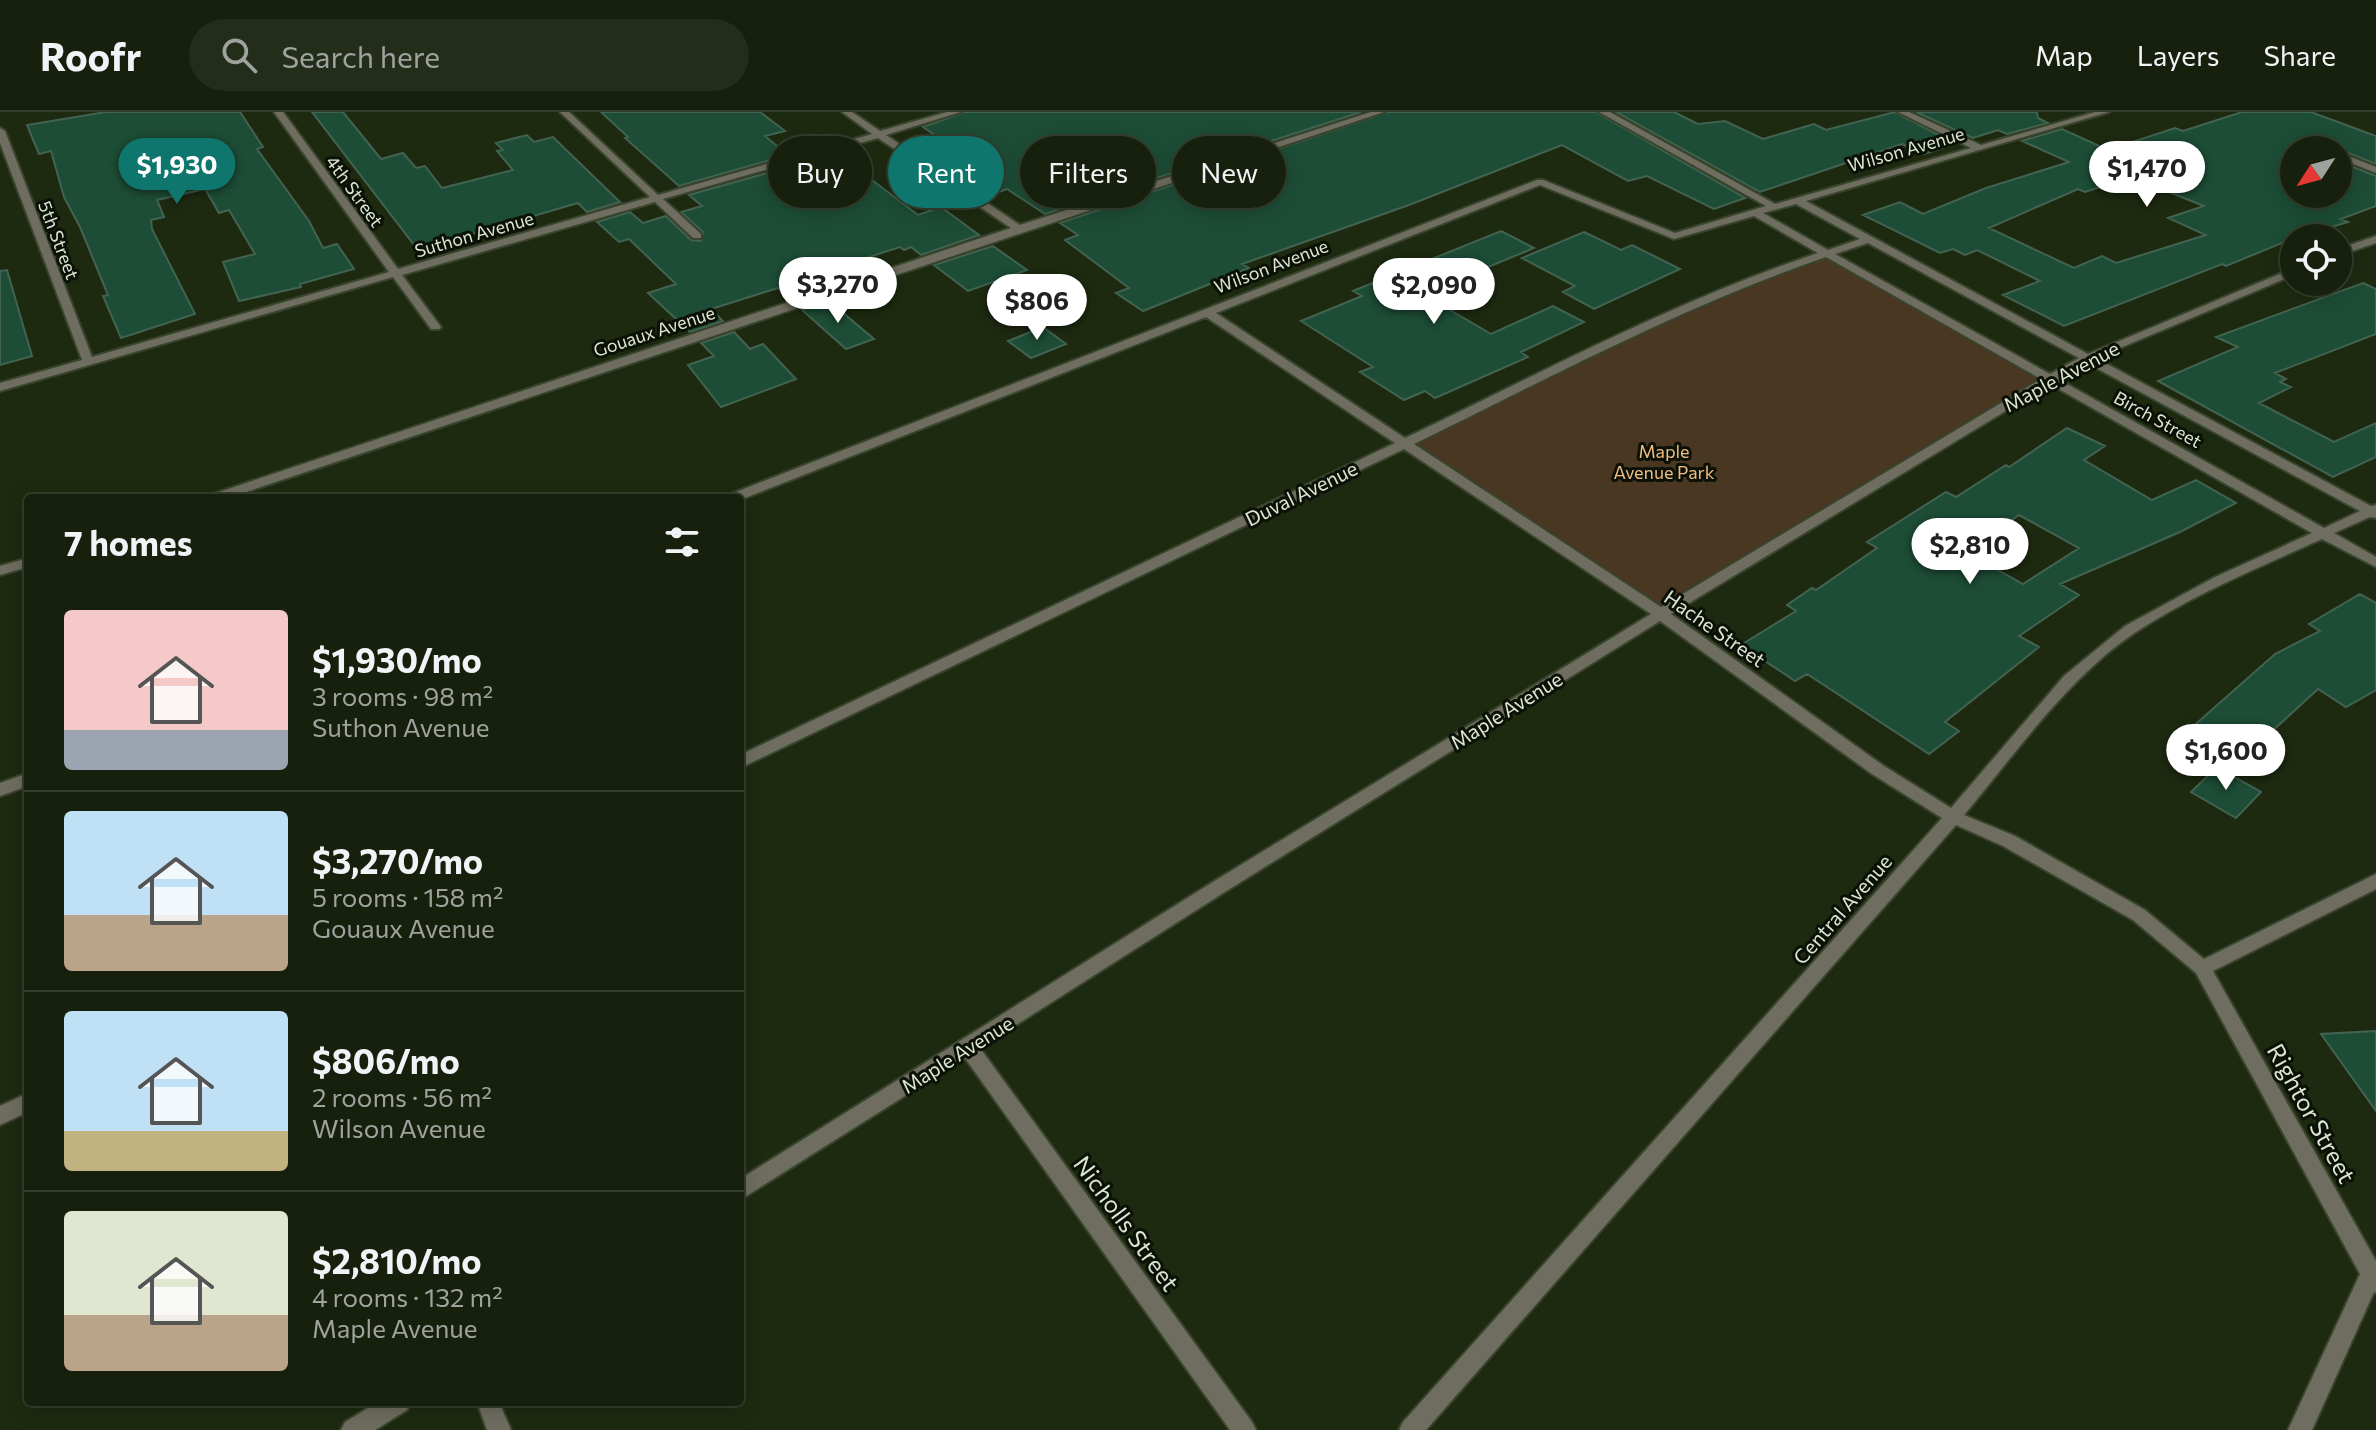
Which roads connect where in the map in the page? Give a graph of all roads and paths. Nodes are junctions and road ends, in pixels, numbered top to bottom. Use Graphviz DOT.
graph roads {
  1 [pos="278,112"];
  2 [pos="564,112"];
  3 [pos="846,112"];
  4 [pos="957,112"];
  5 [pos="1380,112"];
  6 [pos="1603,112"];
  7 [pos="1902,112"];
  8 [pos="2105,112"];
  9 [pos="0,131"];
  10 [pos="878,135"];
  11 [pos="1980,148"];
  12 [pos="2352,161"];
  13 [pos="2376,170"];
  14 [pos="657,198"];
  15 [pos="1798,201"];
  16 [pos="1774,207"];
  17 [pos="1755,213"];
  18 [pos="1019,229"];
  19 [pos="697,236"];
  20 [pos="1869,239"];
  21 [pos="2376,239"];
  22 [pos="2352,248"];
  23 [pos="1827,253"];
  24 [pos="396,273"];
  25 [pos="2280,277"];
  26 [pos="1207,312"];
  27 [pos="435,327"];
  28 [pos="2087,358"];
  29 [pos="88,361"];
  30 [pos="2050,379"];
  31 [pos="0,387"];
  32 [pos="1405,443"];
  33 [pos="227,494"];
  34 [pos="743,494"];
  35 [pos="2374,512"];
  36 [pos="2323,533"];
  37 [pos="24,563"];
  38 [pos="2376,563"];
  39 [pos="0,571"];
  40 [pos="1661,614"];
  41 [pos="744,760"];
  42 [pos="24,781"];
  43 [pos="0,790"];
  44 [pos="1953,817"];
  45 [pos="2376,881"];
  46 [pos="2202,968"];
  47 [pos="968,1047"];
  48 [pos="24,1104"];
  49 [pos="0,1116"];
  50 [pos="744,1187"];
  51 [pos="2374,1278"];
  52 [pos="392,1406"];
  53 [pos="490,1406"];
  54 [pos="353,1430"];
  55 [pos="499,1430"];
  56 [pos="1244,1430"];
  57 [pos="1411,1430"];
  58 [pos="2300,1430"];
  1 -- 24 [label="street, 4th Street"];
  2 -- 14 [label="street"];
  3 -- 10 [label="street"];
  4 -- 10 [label="street, Suthon Avenue"];
  5 -- 18 [label="street, Gouaux Avenue"];
  6 -- 16 [label="street"];
  7 -- 11 [label="street"];
  8 -- 11 [label="street, Wilson Avenue"];
  9 -- 29 [label="street, 5th Street"];
  10 -- 14 [label="street, Suthon Avenue"];
  10 -- 18 [label="street"];
  11 -- 15 [label="street, Wilson Avenue"];
  12 -- 13 [label="street"];
  14 -- 19 [label="street"];
  14 -- 24 [label="street, Suthon Avenue"];
  15 -- 16 [label="street, Wilson Avenue"];
  15 -- 20 [label="street, Birch Street"];
  16 -- 17 [label="street, Wilson Avenue"];
  17 -- 23 [label="street, Birch Street"];
  17 -- 26 [label="street, Wilson Avenue"];
  18 -- 33 [label="street, Gouaux Avenue"];
  20 -- 23 [label="street, Duval Avenue"];
  20 -- 28 [label="street, Birch Street"];
  21 -- 22 [label="street"];
  23 -- 30 [label="street, Birch Street"];
  23 -- 32 [label="street, Duval Avenue"];
  24 -- 27 [label="street, 4th Street"];
  24 -- 29 [label="street, Suthon Avenue"];
  25 -- 28 [label="street, Maple Avenue"];
  26 -- 32 [label="street, Hache Street"];
  26 -- 34 [label="street, Wilson Avenue"];
  28 -- 30 [label="street, Maple Avenue"];
  28 -- 35 [label="street, Birch Street"];
  29 -- 31 [label="street, Suthon Avenue"];
  30 -- 36 [label="street, Birch Street"];
  30 -- 40 [label="street, Maple Avenue"];
  32 -- 40 [label="street, Hache Street"];
  32 -- 41 [label="street, Duval Avenue"];
  35 -- 36 [label="street, Central Avenue"];
  36 -- 38 [label="street, Birch Street"];
  36 -- 44 [label="street, Central Avenue"];
  37 -- 39 [label="street"];
  40 -- 44 [label="street, Hache Street"];
  40 -- 47 [label="street, Maple Avenue"];
  42 -- 43 [label="street"];
  44 -- 46 [label="street, Hache Street"];
  44 -- 57 [label="street, Central Avenue"];
  45 -- 46 [label="street"];
  46 -- 51 [label="street, Rightor Street"];
  47 -- 50 [label="street, Maple Avenue"];
  47 -- 56 [label="street, Nicholls Street"];
  48 -- 49 [label="street"];
  51 -- 58 [label="street"];
  52 -- 54 [label="street"];
  53 -- 55 [label="street"];
}
